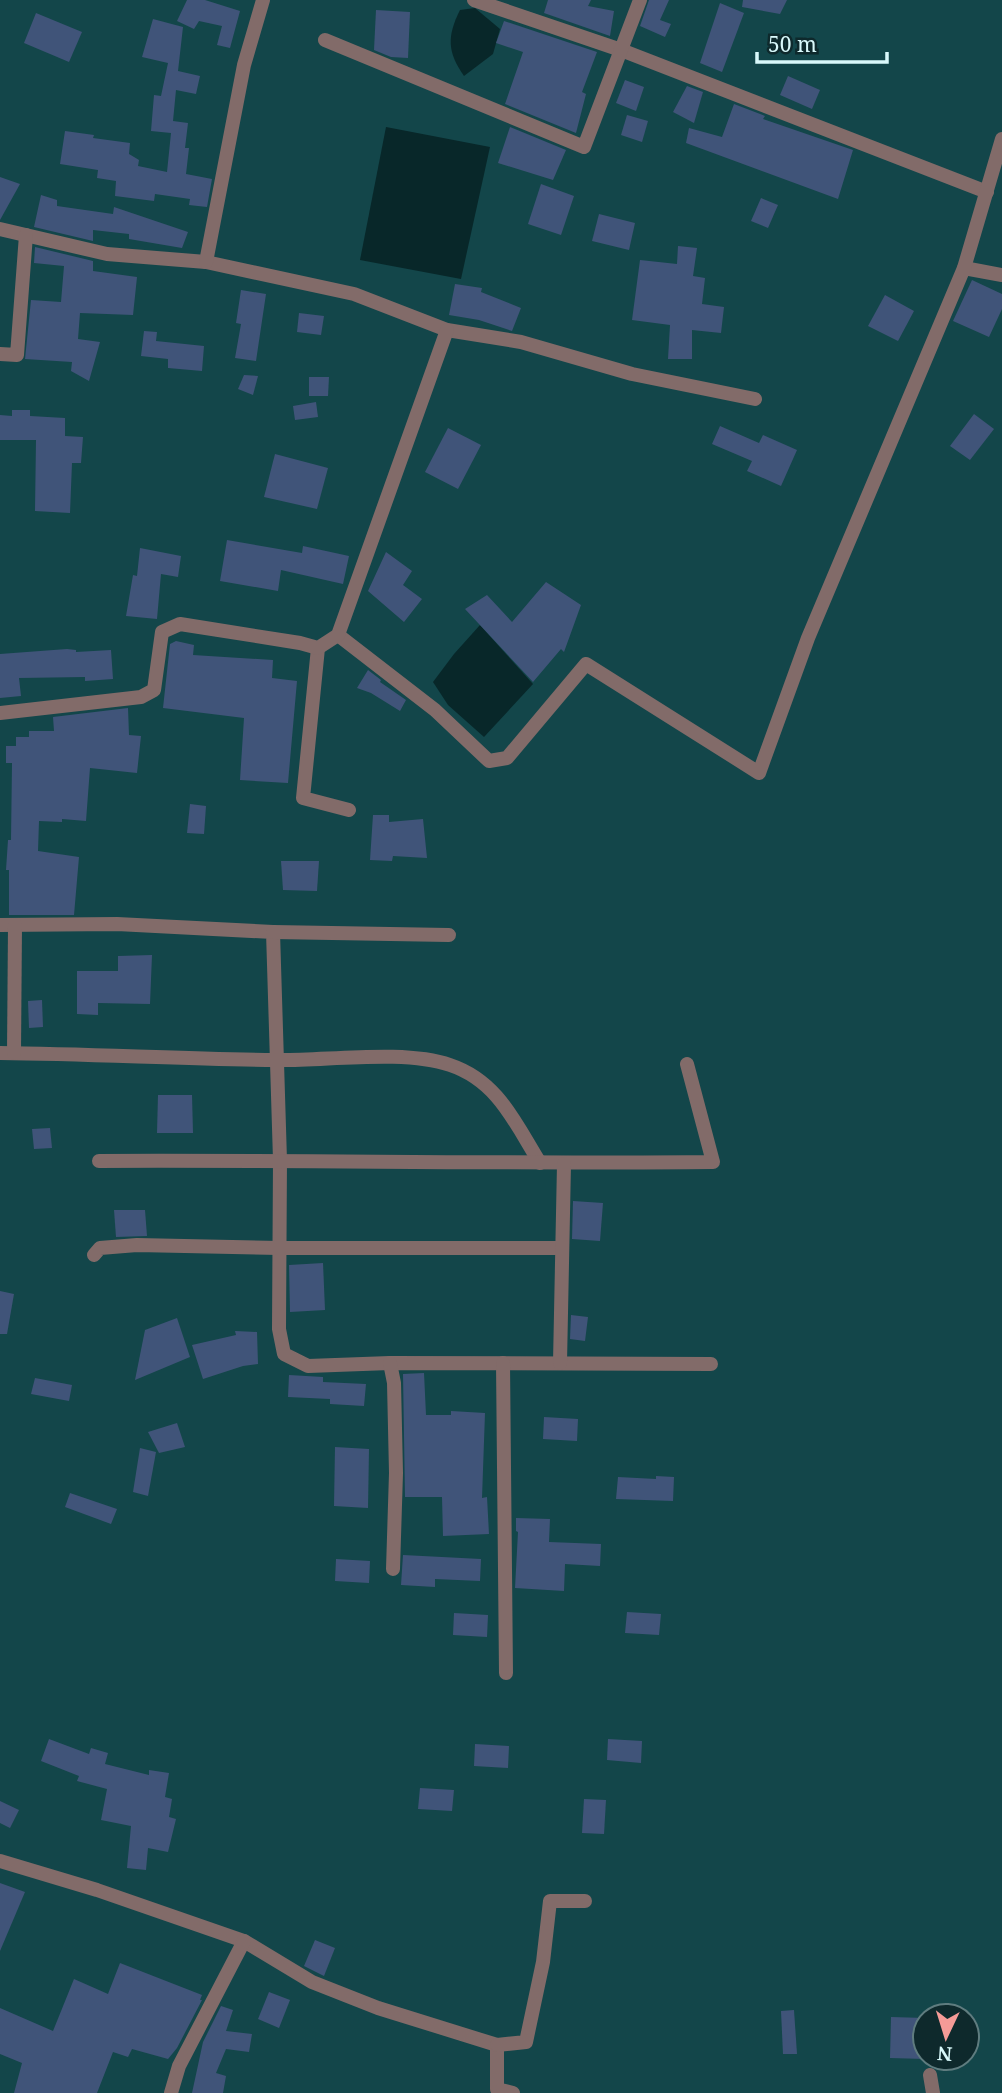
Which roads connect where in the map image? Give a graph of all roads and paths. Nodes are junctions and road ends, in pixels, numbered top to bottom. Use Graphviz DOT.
graph roads {
  1 [pos="263,0"];
  2 [pos="474,0"];
  3 [pos="640,0"];
  4 [pos="325,40"];
  5 [pos="621,50"];
  6 [pos="1002,139"];
  7 [pos="986,192"];
  8 [pos="0,229"];
  9 [pos="26,235"];
  10 [pos="206,262"];
  11 [pos="964,268"];
  12 [pos="1002,275"];
  13 [pos="447,330"];
  14 [pos="0,354"];
  15 [pos="755,399"];
  16 [pos="338,635"];
  17 [pos="318,648"];
  18 [pos="0,713"];
  19 [pos="349,810"];
  20 [pos="8,925"];
  21 [pos="273,932"];
  22 [pos="449,935"];
  23 [pos="7,1053"];
  24 [pos="278,1060"];
  25 [pos="687,1064"];
  26 [pos="280,1160"];
  27 [pos="99,1161"];
  28 [pos="540,1163"];
  29 [pos="564,1164"];
  30 [pos="279,1248"];
  31 [pos="561,1248"];
  32 [pos="93,1255"];
  33 [pos="390,1363"];
  34 [pos="503,1363"];
  35 [pos="560,1363"];
  36 [pos="711,1364"];
  37 [pos="393,1569"];
  38 [pos="506,1673"];
  39 [pos="0,1861"];
  40 [pos="585,1901"];
  41 [pos="244,1941"];
  42 [pos="497,2045"];
  43 [pos="930,2076"];
  44 [pos="171,2093"];
  45 [pos="513,2093"];
  46 [pos="933,2093"];
  1 -- 10 [label="street"];
  2 -- 5 [label="street"];
  3 -- 5 [label="street"];
  4 -- 5 [label="street"];
  5 -- 7 [label="street"];
  6 -- 7 [label="street"];
  7 -- 11 [label="street"];
  8 -- 9 [label="street"];
  9 -- 10 [label="street"];
  9 -- 14 [label="street"];
  10 -- 13 [label="street"];
  11 -- 12 [label="street"];
  11 -- 16 [label="street"];
  13 -- 15 [label="street"];
  13 -- 16 [label="street"];
  16 -- 17 [label="street"];
  17 -- 18 [label="street"];
  17 -- 19 [label="street"];
  20 -- 21 [label="street"];
  20 -- 23 [label="street"];
  21 -- 22 [label="street"];
  21 -- 24 [label="street"];
  23 -- 24 [label="street"];
  24 -- 26 [label="street"];
  24 -- 28 [label="street"];
  25 -- 29 [label="street"];
  26 -- 27 [label="street"];
  26 -- 28 [label="street"];
  26 -- 30 [label="street"];
  28 -- 29 [label="street"];
  29 -- 31 [label="street"];
  30 -- 31 [label="street"];
  30 -- 32 [label="street"];
  30 -- 33 [label="street"];
  31 -- 35 [label="street"];
  33 -- 34 [label="street"];
  33 -- 37 [label="street"];
  34 -- 35 [label="street"];
  34 -- 38 [label="street"];
  35 -- 36 [label="street"];
  39 -- 41 [label="street"];
  40 -- 42 [label="street"];
  41 -- 42 [label="street"];
  41 -- 44 [label="street"];
  42 -- 45 [label="street"];
  43 -- 46 [label="street"];
}
